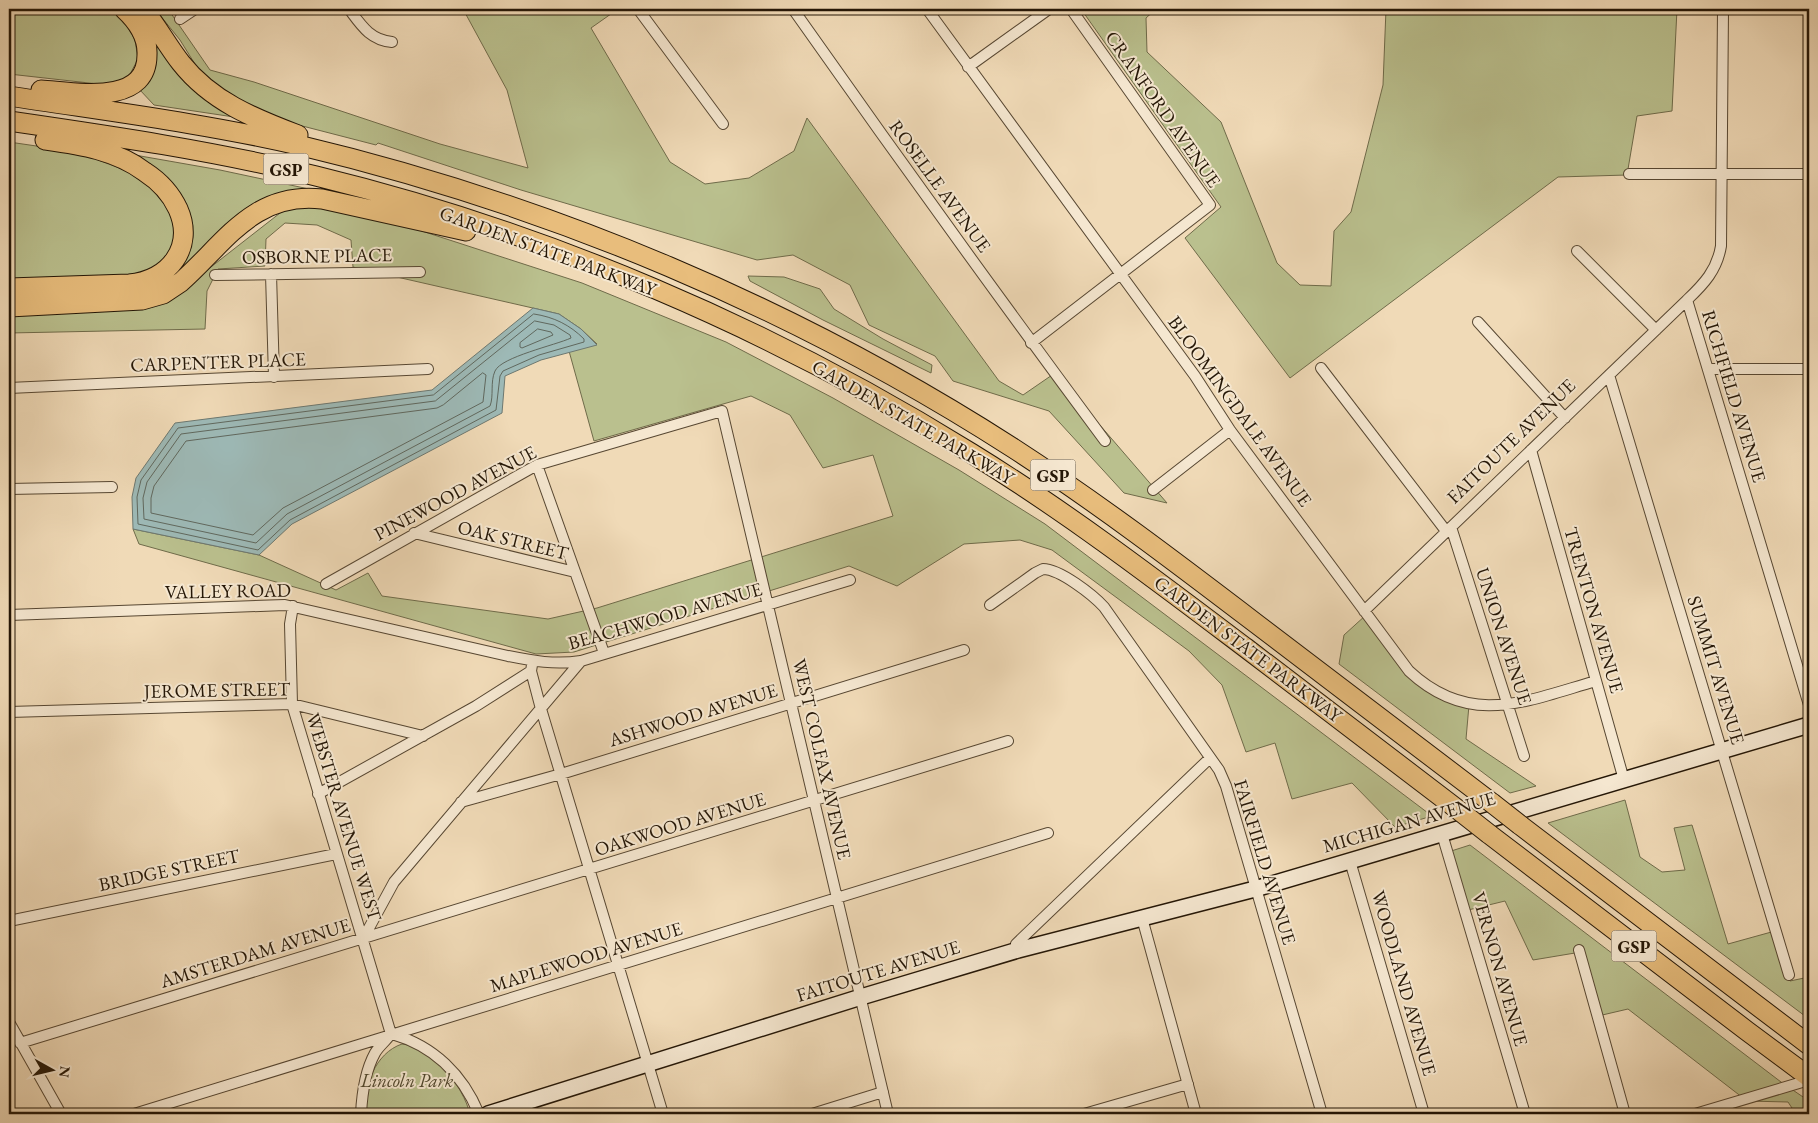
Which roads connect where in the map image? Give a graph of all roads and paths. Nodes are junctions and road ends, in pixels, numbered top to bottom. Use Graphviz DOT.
graph roads {
  1 [pos="124,9"];
  2 [pos="143,9"];
  3 [pos="195,9"];
  4 [pos="349,9"];
  5 [pos="638,9"];
  6 [pos="793,9"];
  7 [pos="927,9"];
  8 [pos="1049,9"];
  9 [pos="1071,9"];
  10 [pos="1723,9"];
  11 [pos="180,19"];
  12 [pos="392,42"];
  13 [pos="968,67"];
  14 [pos="9,88"];
  15 [pos="9,96"];
  16 [pos="9,121"];
  17 [pos="723,124"];
  18 [pos="9,134"];
  19 [pos="388,168"];
  20 [pos="1722,173"];
  21 [pos="1629,174"];
  22 [pos="1809,174"];
  23 [pos="556,250"];
  24 [pos="1577,251"];
  25 [pos="420,272"];
  26 [pos="271,274"];
  27 [pos="1120,274"];
  28 [pos="216,275"];
  29 [pos="9,288"];
  30 [pos="1687,300"];
  31 [pos="9,307"];
  32 [pos="1478,322"];
  33 [pos="1656,330"];
  34 [pos="1031,343"];
  35 [pos="1321,368"];
  36 [pos="428,369"];
  37 [pos="1708,369"];
  38 [pos="1809,369"];
  39 [pos="1609,375"];
  40 [pos="274,377"];
  41 [pos="9,388"];
  42 [pos="722,411"];
  43 [pos="1565,418"];
  44 [pos="1230,430"];
  45 [pos="1105,441"];
  46 [pos="1531,450"];
  47 [pos="537,465"];
  48 [pos="112,487"];
  49 [pos="9,489"];
  50 [pos="1153,490"];
  51 [pos="1449,529"];
  52 [pos="414,533"];
  53 [pos="575,572"];
  54 [pos="850,580"];
  55 [pos="326,584"];
  56 [pos="767,604"];
  57 [pos="990,605"];
  58 [pos="293,606"];
  59 [pos="1364,611"];
  60 [pos="9,615"];
  61 [pos="964,650"];
  62 [pos="604,653"];
  63 [pos="581,661"];
  64 [pos="532,666"];
  65 [pos="1596,681"];
  66 [pos="790,703"];
  67 [pos="292,704"];
  68 [pos="1508,704"];
  69 [pos="1809,705"];
  70 [pos="541,710"];
  71 [pos="9,712"];
  72 [pos="1809,725"];
  73 [pos="423,736"];
  74 [pos="1008,741"];
  75 [pos="1722,751"];
  76 [pos="1524,756"];
  77 [pos="1210,758"];
  78 [pos="560,774"];
  79 [pos="1624,780"];
  80 [pos="318,794"];
  81 [pos="814,801"];
  82 [pos="461,802"];
  83 [pos="1048,833"];
  84 [pos="1442,834"];
  85 [pos="336,854"];
  86 [pos="1350,861"];
  87 [pos="589,870"];
  88 [pos="1255,889"];
  89 [pos="837,898"];
  90 [pos="1142,918"];
  91 [pos="9,921"];
  92 [pos="363,939"];
  93 [pos="1018,950"];
  94 [pos="1579,950"];
  95 [pos="618,966"];
  96 [pos="1789,975"];
  97 [pos="861,997"];
  98 [pos="9,1022"];
  99 [pos="391,1034"];
  100 [pos="20,1043"];
  101 [pos="1809,1045"];
  102 [pos="648,1064"];
  103 [pos="1809,1079"];
  104 [pos="1188,1084"];
  105 [pos="883,1092"];
  106 [pos="61,1114"];
  107 [pos="134,1114"];
  108 [pos="361,1114"];
  109 [pos="479,1114"];
  110 [pos="488,1114"];
  111 [pos="663,1114"];
  112 [pos="812,1114"];
  113 [pos="888,1114"];
  114 [pos="1084,1114"];
  115 [pos="1196,1114"];
  116 [pos="1322,1114"];
  117 [pos="1424,1114"];
  118 [pos="1525,1114"];
  119 [pos="1626,1114"];
  120 [pos="1695,1114"];
  1 -- 14 [label="highway"];
  2 -- 19 [label="highway"];
  3 -- 11 [label="street"];
  4 -- 12 [label="street"];
  5 -- 17 [label="street"];
  6 -- 34 [label="street, ROSELLE AVENUE"];
  7 -- 13 [label="street, BLOOMINGDALE AVENUE"];
  8 -- 13 [label="street"];
  9 -- 27 [label="street, CRANFORD AVENUE"];
  10 -- 20 [label="street, RICHFIELD AVENUE"];
  13 -- 27 [label="street, BLOOMINGDALE AVENUE"];
  15 -- 19 [label="highway, GARDEN STATE PARKWAY / GSP"];
  16 -- 23 [label="highway, GARDEN STATE PARKWAY / GSP"];
  18 -- 29 [label="highway"];
  19 -- 101 [label="highway, GARDEN STATE PARKWAY / GSP, bridge"];
  20 -- 21 [label="street"];
  20 -- 22 [label="street"];
  20 -- 30 [label="street, RICHFIELD AVENUE"];
  23 -- 31 [label="highway"];
  23 -- 103 [label="highway, GARDEN STATE PARKWAY / GSP, bridge"];
  24 -- 33 [label="street"];
  25 -- 26 [label="street, OSBORNE PLACE"];
  26 -- 28 [label="street, OSBORNE PLACE"];
  26 -- 40 [label="street"];
  27 -- 34 [label="street"];
  27 -- 44 [label="street, BLOOMINGDALE AVENUE"];
  30 -- 33 [label="street, FAITOUTE AVENUE"];
  30 -- 37 [label="street, RICHFIELD AVENUE"];
  32 -- 43 [label="street"];
  33 -- 39 [label="street, FAITOUTE AVENUE"];
  34 -- 45 [label="street, ROSELLE AVENUE"];
  35 -- 51 [label="street"];
  36 -- 40 [label="street, CARPENTER PLACE"];
  37 -- 38 [label="street"];
  37 -- 69 [label="street, RICHFIELD AVENUE"];
  39 -- 43 [label="street, FAITOUTE AVENUE"];
  39 -- 75 [label="street, SUMMIT AVENUE"];
  40 -- 41 [label="street, CARPENTER PLACE"];
  42 -- 47 [label="street, PINEWOOD AVENUE"];
  42 -- 56 [label="street, WEST COLFAX AVENUE"];
  43 -- 46 [label="street, FAITOUTE AVENUE"];
  44 -- 50 [label="street"];
  44 -- 59 [label="street, BLOOMINGDALE AVENUE"];
  46 -- 51 [label="street, FAITOUTE AVENUE"];
  46 -- 65 [label="street, TRENTON AVENUE"];
  47 -- 52 [label="street, PINEWOOD AVENUE"];
  47 -- 53 [label="street"];
  48 -- 49 [label="street"];
  51 -- 59 [label="street, FAITOUTE AVENUE"];
  51 -- 68 [label="street, UNION AVENUE"];
  52 -- 53 [label="street, OAK STREET"];
  52 -- 55 [label="street, PINEWOOD AVENUE"];
  53 -- 62 [label="street"];
  54 -- 56 [label="street, BEACHWOOD AVENUE"];
  56 -- 62 [label="street, BEACHWOOD AVENUE"];
  56 -- 66 [label="street, WEST COLFAX AVENUE"];
  57 -- 77 [label="street, FAIRFIELD AVENUE"];
  58 -- 60 [label="street, VALLEY ROAD"];
  58 -- 64 [label="street, VALLEY ROAD"];
  58 -- 67 [label="street, WEBSTER AVENUE WEST"];
  59 -- 68 [label="street, BLOOMINGDALE AVENUE"];
  61 -- 66 [label="street, ASHWOOD AVENUE"];
  62 -- 63 [label="street, BEACHWOOD AVENUE"];
  63 -- 64 [label="street, BEACHWOOD AVENUE"];
  63 -- 70 [label="street, AMSTERDAM AVENUE"];
  64 -- 70 [label="street"];
  64 -- 73 [label="street"];
  65 -- 68 [label="street, BLOOMINGDALE AVENUE"];
  65 -- 79 [label="street, TRENTON AVENUE"];
  66 -- 78 [label="street, ASHWOOD AVENUE"];
  66 -- 81 [label="street, WEST COLFAX AVENUE"];
  67 -- 71 [label="street, JEROME STREET"];
  67 -- 73 [label="street, JEROME STREET"];
  67 -- 80 [label="street, WEBSTER AVENUE WEST"];
  68 -- 76 [label="street, UNION AVENUE"];
  70 -- 78 [label="street"];
  70 -- 82 [label="street, AMSTERDAM AVENUE"];
  72 -- 75 [label="street, MICHIGAN AVENUE"];
  73 -- 80 [label="street"];
  74 -- 81 [label="street, OAKWOOD AVENUE"];
  75 -- 79 [label="street, MICHIGAN AVENUE"];
  75 -- 96 [label="street, SUMMIT AVENUE"];
  77 -- 88 [label="street, FAIRFIELD AVENUE"];
  77 -- 93 [label="street"];
  78 -- 82 [label="street, ASHWOOD AVENUE"];
  78 -- 87 [label="street"];
  79 -- 84 [label="street, MICHIGAN AVENUE"];
  80 -- 85 [label="street, WEBSTER AVENUE WEST"];
  81 -- 87 [label="street, OAKWOOD AVENUE"];
  81 -- 89 [label="street, WEST COLFAX AVENUE"];
  82 -- 92 [label="street, AMSTERDAM AVENUE"];
  83 -- 89 [label="street, MAPLEWOOD AVENUE"];
  84 -- 86 [label="street, MICHIGAN AVENUE"];
  84 -- 118 [label="street, VERNON AVENUE"];
  85 -- 91 [label="street, BRIDGE STREET"];
  85 -- 92 [label="street, WEBSTER AVENUE WEST"];
  86 -- 88 [label="street, MICHIGAN AVENUE"];
  86 -- 117 [label="street, WOODLAND AVENUE"];
  87 -- 92 [label="street, OAKWOOD AVENUE"];
  87 -- 95 [label="street"];
  88 -- 90 [label="street, MICHIGAN AVENUE"];
  88 -- 116 [label="street, FAIRFIELD AVENUE"];
  89 -- 95 [label="street, MAPLEWOOD AVENUE"];
  89 -- 97 [label="street, WEST COLFAX AVENUE"];
  90 -- 93 [label="street, MICHIGAN AVENUE"];
  90 -- 104 [label="street"];
  92 -- 99 [label="street, WEBSTER AVENUE WEST"];
  92 -- 100 [label="street, AMSTERDAM AVENUE"];
  93 -- 97 [label="street, FAITOUTE AVENUE"];
  94 -- 119 [label="street"];
  95 -- 99 [label="street, MAPLEWOOD AVENUE"];
  95 -- 102 [label="street"];
  97 -- 102 [label="street, FAITOUTE AVENUE"];
  97 -- 105 [label="street, WEST COLFAX AVENUE"];
  98 -- 100 [label="street"];
  99 -- 107 [label="street, MAPLEWOOD AVENUE"];
  99 -- 108 [label="street"];
  99 -- 109 [label="street"];
  100 -- 106 [label="street"];
  102 -- 110 [label="street, FAITOUTE AVENUE"];
  102 -- 111 [label="street"];
  103 -- 120 [label="street"];
  104 -- 114 [label="street"];
  104 -- 115 [label="street"];
  105 -- 112 [label="street"];
  105 -- 113 [label="street, WEST COLFAX AVENUE"];
}
